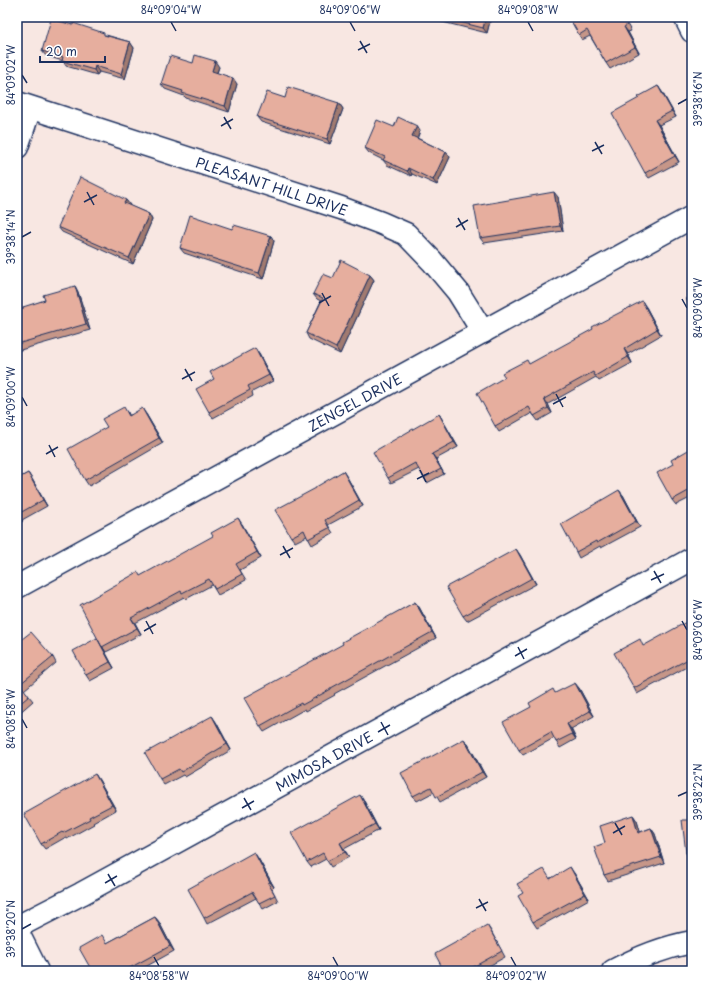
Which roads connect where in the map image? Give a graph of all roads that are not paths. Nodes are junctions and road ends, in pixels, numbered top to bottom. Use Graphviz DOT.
graph roads {
  1 [pos="685,17"];
  2 [pos="692,31"];
  3 [pos="23,106"];
  4 [pos="17,147"];
  5 [pos="692,217"];
  6 [pos="483,332"];
  7 [pos="692,559"];
  8 [pos="17,587"];
  9 [pos="17,927"];
  10 [pos="17,931"];
  11 [pos="692,942"];
  12 [pos="37,971"];
  13 [pos="614,971"];
  1 -- 2 [label="street"];
  3 -- 4 [label="street"];
  3 -- 6 [label="street, PLEASANT HILL DRIVE"];
  5 -- 6 [label="street, ZENGEL DRIVE"];
  6 -- 8 [label="street, ZENGEL DRIVE"];
  7 -- 9 [label="street, MIMOSA DRIVE"];
  10 -- 12 [label="street"];
  11 -- 13 [label="street"];
}
